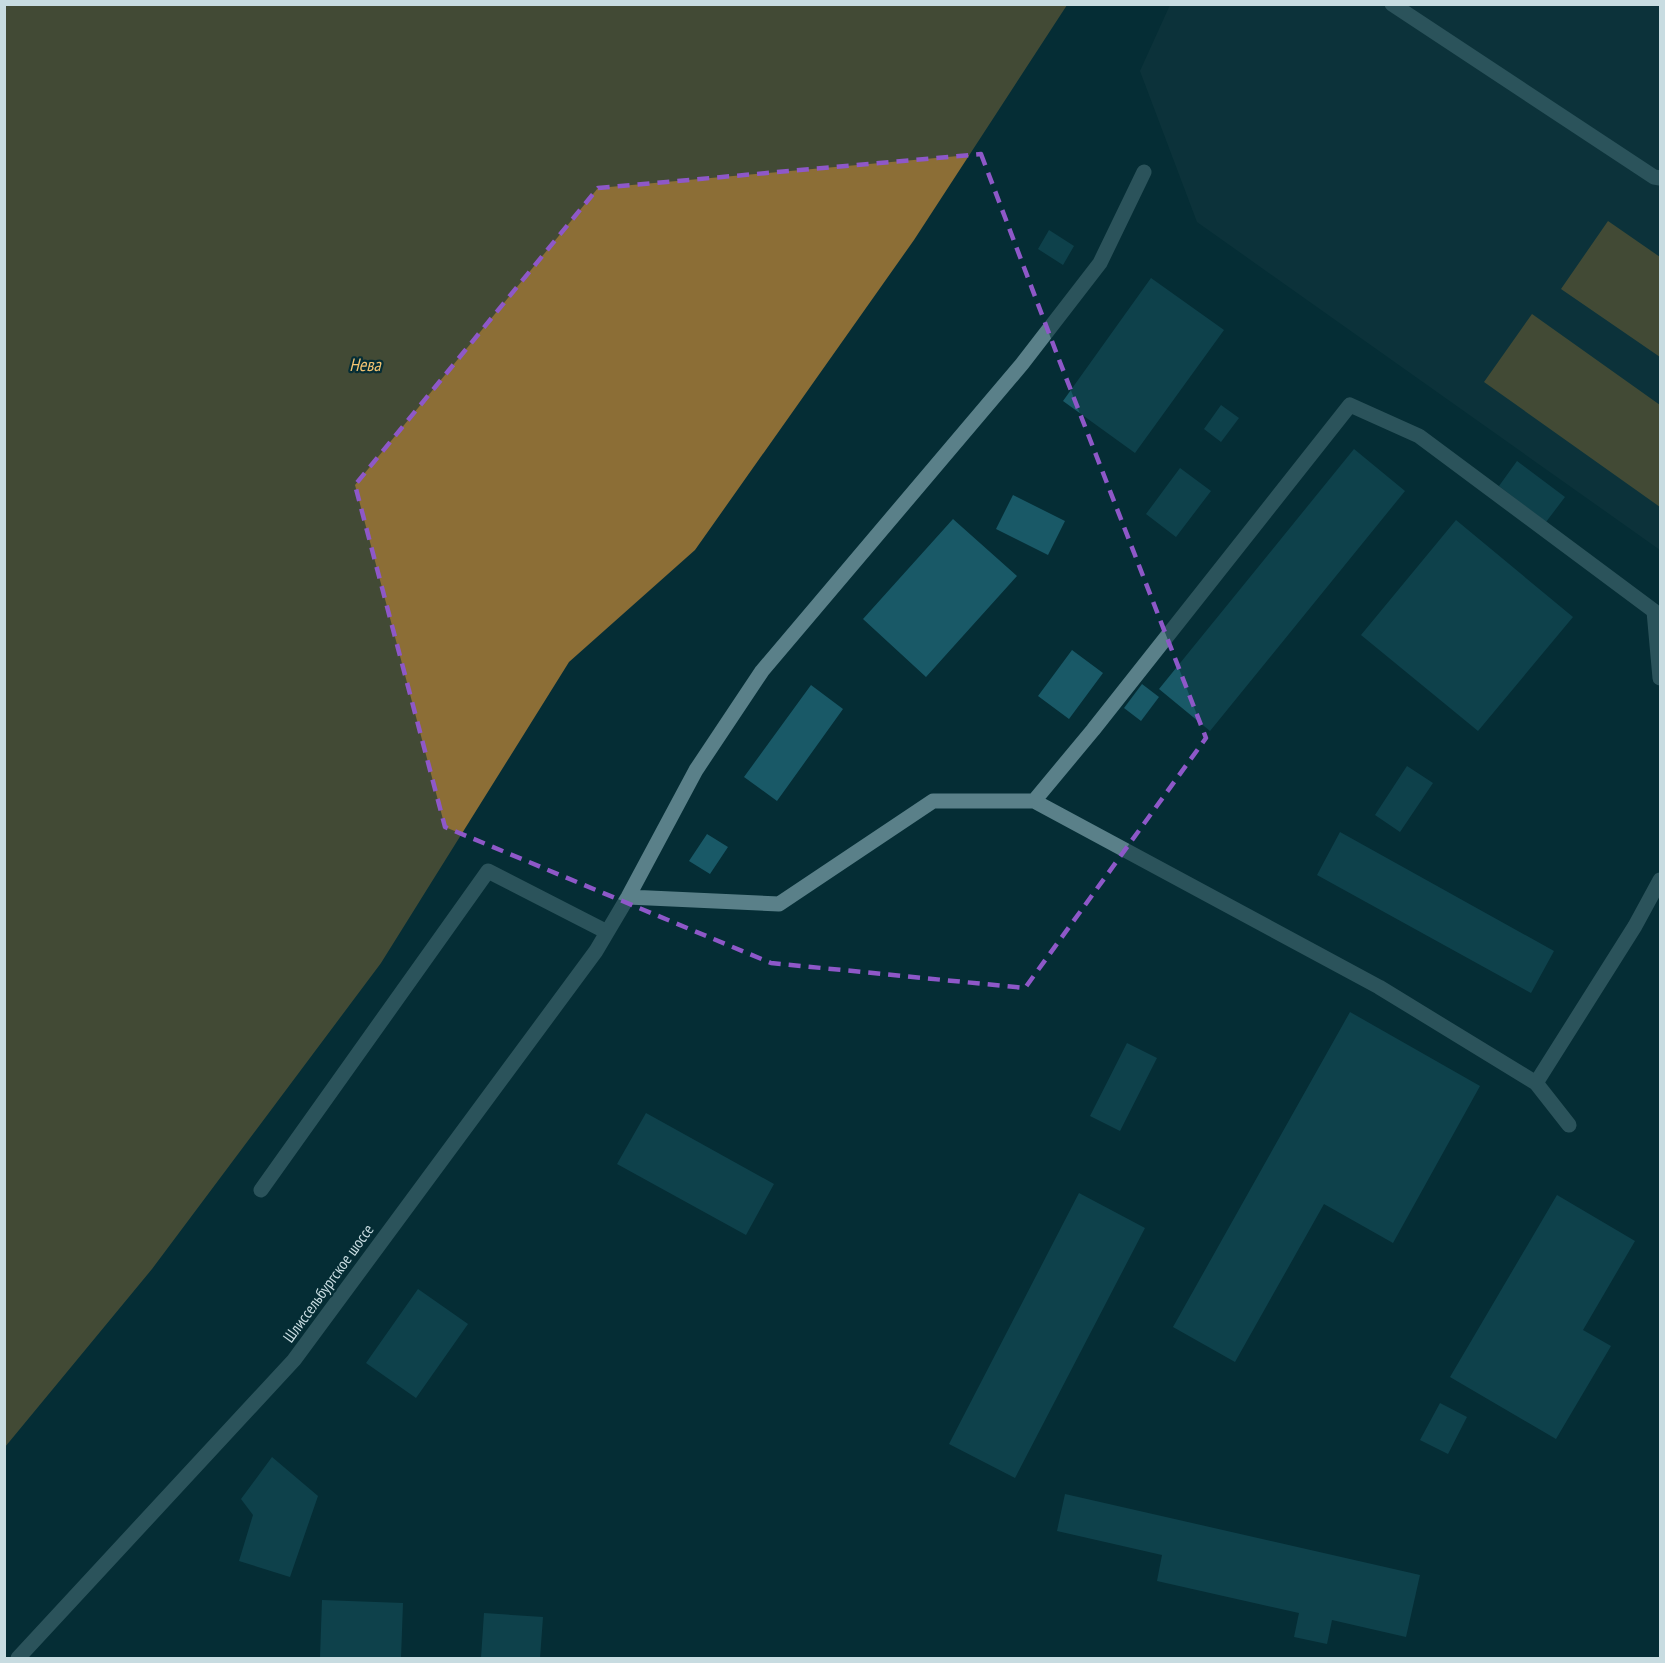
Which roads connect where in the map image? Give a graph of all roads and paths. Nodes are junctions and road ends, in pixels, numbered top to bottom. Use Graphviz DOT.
graph roads {
  1 [pos="1392,4"];
  2 [pos="1144,172"];
  3 [pos="1660,178"];
  4 [pos="1660,678"];
  5 [pos="1034,801"];
  6 [pos="1660,880"];
  7 [pos="628,897"];
  8 [pos="607,932"];
  9 [pos="1536,1083"];
  10 [pos="1569,1125"];
  11 [pos="261,1190"];
  12 [pos="18,1659"];
  1 -- 3 [label="street"];
  2 -- 7 [label="street, Шлиссельбургское шоссе"];
  4 -- 5 [label="street"];
  5 -- 7 [label="street"];
  5 -- 9 [label="street"];
  6 -- 9 [label="street"];
  7 -- 8 [label="street, Шлиссельбургское шоссе"];
  8 -- 11 [label="street"];
  8 -- 12 [label="street, Шлиссельбургское шоссе"];
  9 -- 10 [label="street"];
}
